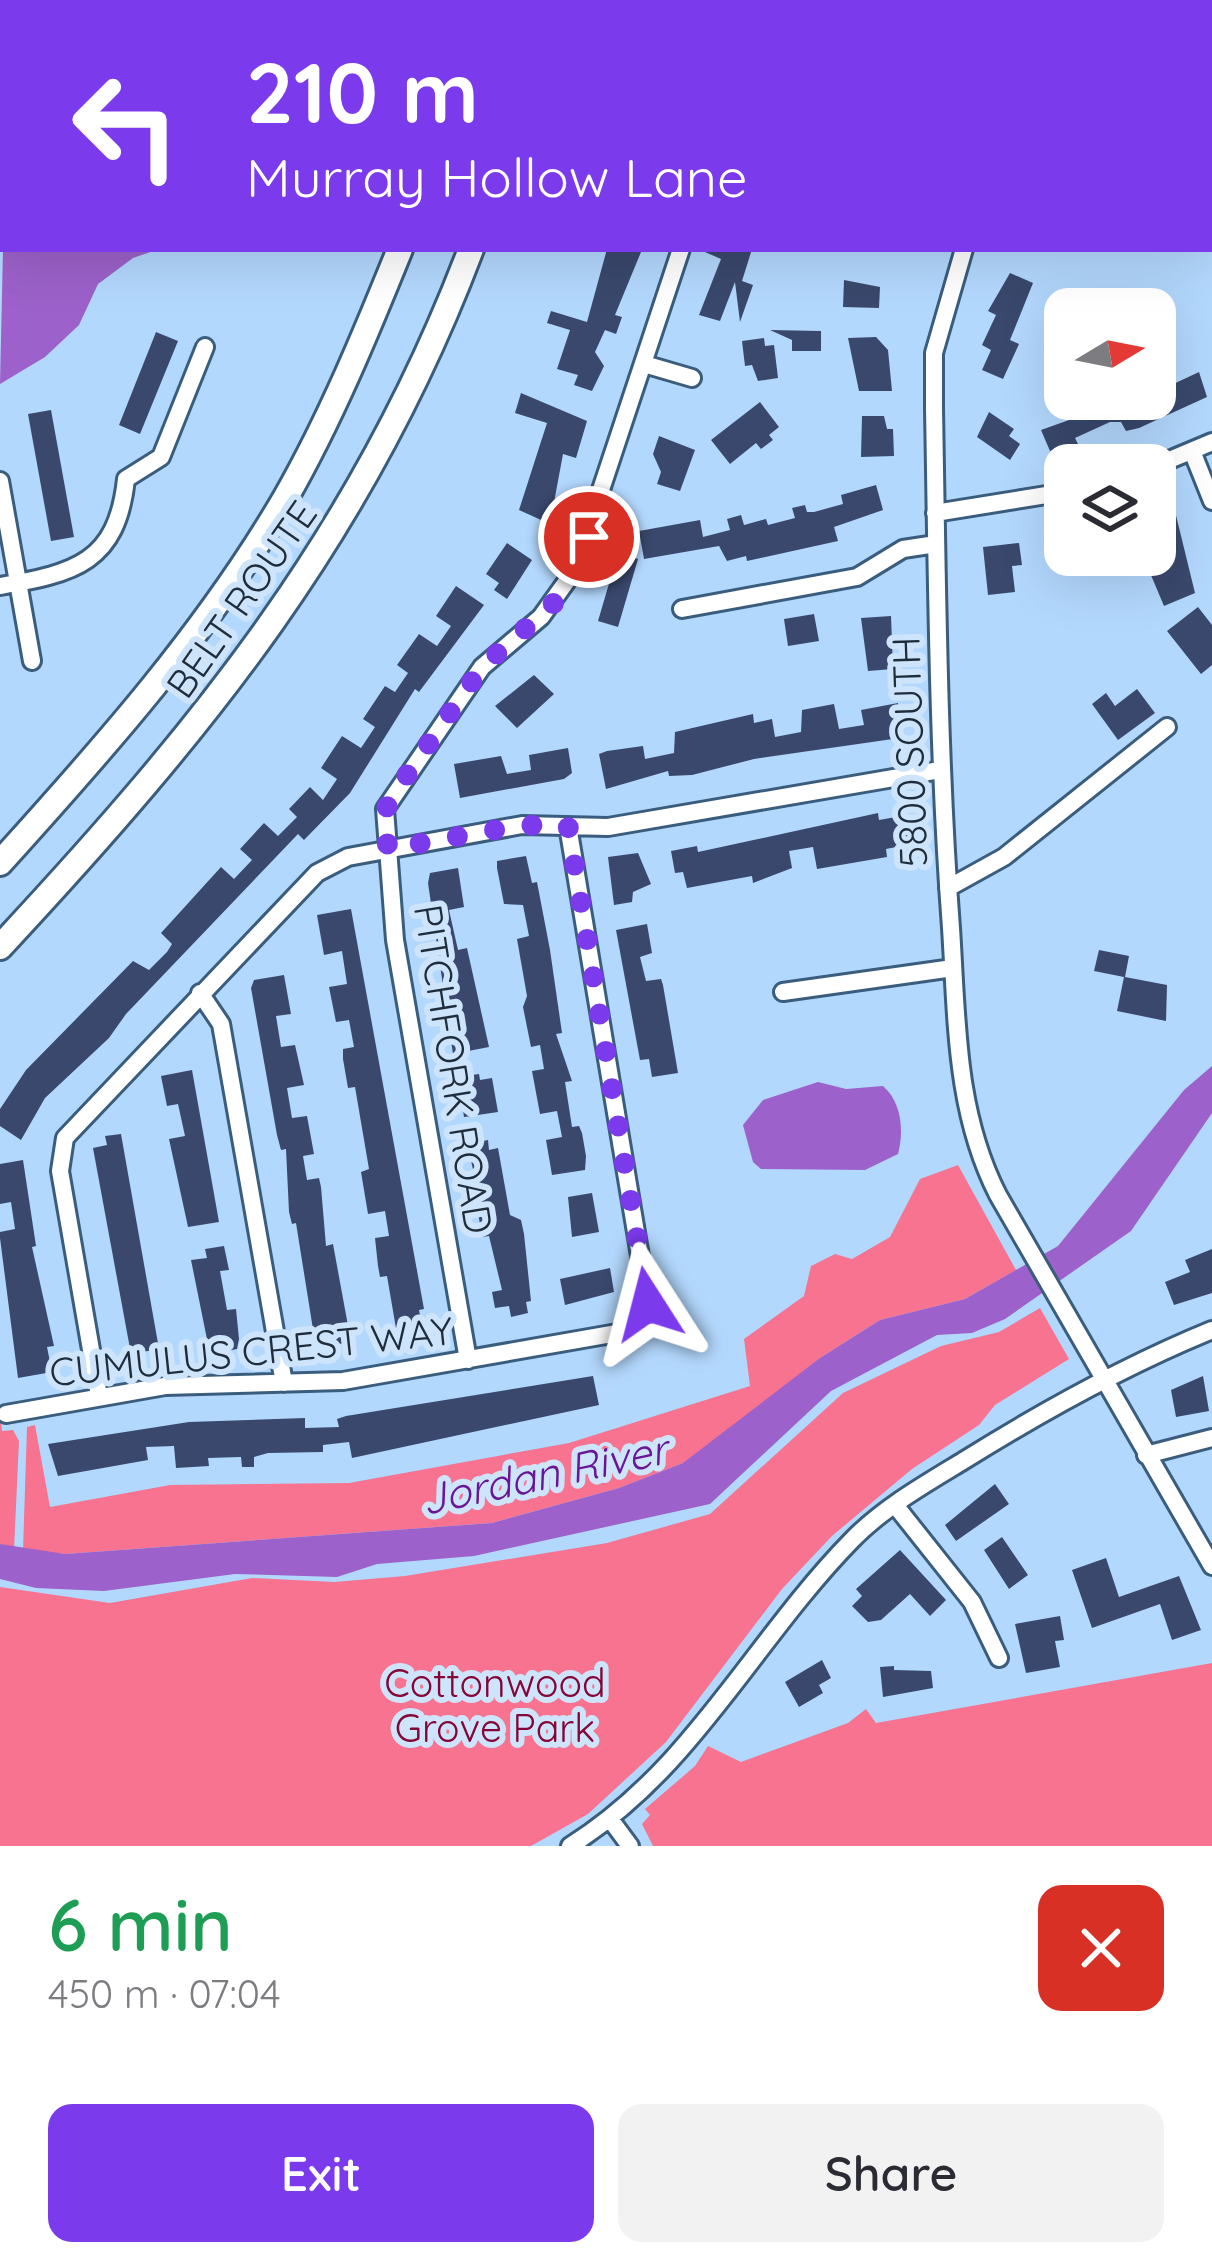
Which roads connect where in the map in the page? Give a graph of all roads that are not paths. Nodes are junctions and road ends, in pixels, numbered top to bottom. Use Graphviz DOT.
graph roads {
  1 [pos="399,252"];
  2 [pos="470,252"];
  3 [pos="680,252"];
  4 [pos="963,252"];
  5 [pos="206,347"];
  6 [pos="644,364"];
  7 [pos="692,378"];
  8 [pos="1212,442"];
  9 [pos="1192,451"];
  10 [pos="1176,457"];
  11 [pos="0,481"];
  12 [pos="1044,495"];
  13 [pos="1212,501"];
  14 [pos="935,513"];
  15 [pos="935,544"];
  16 [pos="9,585"];
  17 [pos="682,609"];
  18 [pos="32,661"];
  19 [pos="1167,727"];
  20 [pos="940,770"];
  21 [pos="568,826"];
  22 [pos="388,849"];
  23 [pos="0,863"];
  24 [pos="948,887"];
  25 [pos="0,946"];
  26 [pos="953,968"];
  27 [pos="783,992"];
  28 [pos="200,993"];
  29 [pos="1212,1330"];
  30 [pos="468,1360"];
  31 [pos="1102,1379"];
  32 [pos="284,1383"];
  33 [pos="99,1396"];
  34 [pos="6,1414"];
  35 [pos="1212,1438"];
  36 [pos="1146,1455"];
  37 [pos="896,1504"];
  38 [pos="1212,1566"];
  39 [pos="999,1658"];
  40 [pos="610,1819"];
  41 [pos="570,1846"];
  42 [pos="629,1846"];
  1 -- 23 [label="highway, BELT ROUTE"];
  2 -- 25 [label="highway, BELT ROUTE"];
  3 -- 6 [label="street, PITCHFORK ROAD"];
  4 -- 14 [label="street, 5800 SOUTH"];
  5 -- 16 [label="street"];
  6 -- 7 [label="street"];
  6 -- 22 [label="street, PITCHFORK ROAD"];
  8 -- 9 [label="street"];
  9 -- 10 [label="street"];
  9 -- 13 [label="street"];
  11 -- 16 [label="street"];
  12 -- 14 [label="street"];
  14 -- 15 [label="street, 5800 SOUTH"];
  15 -- 17 [label="street"];
  15 -- 20 [label="street, 5800 SOUTH"];
  16 -- 18 [label="street"];
  19 -- 24 [label="street"];
  20 -- 21 [label="street"];
  20 -- 24 [label="street, 5800 SOUTH"];
  21 -- 22 [label="street"];
  21 -- 30 [label="street, CUMULUS CREST WAY"];
  22 -- 28 [label="street"];
  22 -- 30 [label="street, PITCHFORK ROAD"];
  24 -- 26 [label="street, 5800 SOUTH"];
  26 -- 27 [label="street"];
  26 -- 31 [label="street, 5800 SOUTH"];
  28 -- 32 [label="street"];
  28 -- 33 [label="street"];
  29 -- 31 [label="street"];
  30 -- 32 [label="street, CUMULUS CREST WAY"];
  31 -- 36 [label="street, 5800 SOUTH"];
  31 -- 37 [label="street"];
  32 -- 33 [label="street, CUMULUS CREST WAY"];
  33 -- 34 [label="street, CUMULUS CREST WAY"];
  35 -- 36 [label="street"];
  36 -- 38 [label="street, 5800 SOUTH"];
  37 -- 39 [label="street"];
  37 -- 40 [label="street"];
  40 -- 41 [label="street"];
  40 -- 42 [label="street"];
}
